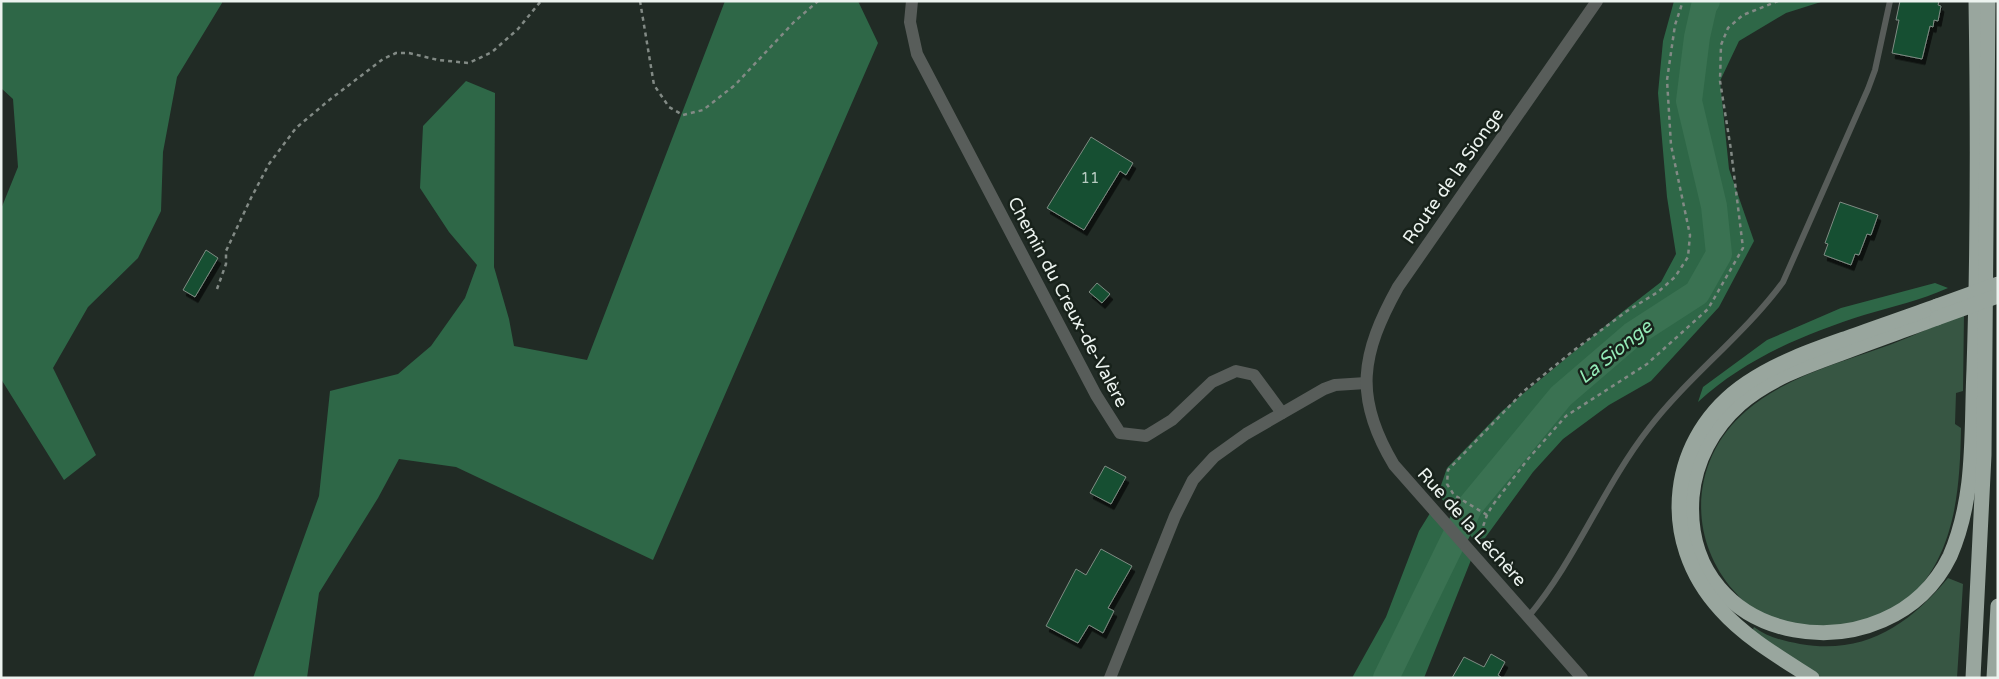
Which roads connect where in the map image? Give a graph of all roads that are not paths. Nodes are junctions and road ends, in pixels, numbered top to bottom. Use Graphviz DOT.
graph roads {
  1 [pos="912,1"];
  2 [pos="1597,1"];
  3 [pos="1890,1"];
  4 [pos="1976,1"];
  5 [pos="1988,1"];
  6 [pos="1998,284"];
  7 [pos="1998,296"];
  8 [pos="1937,312"];
  9 [pos="1366,383"];
  10 [pos="1282,413"];
  11 [pos="1998,606"];
  12 [pos="1528,618"];
  13 [pos="1110,678"];
  14 [pos="1582,678"];
  15 [pos="1812,678"];
  16 [pos="1973,678"];
  17 [pos="1994,678"];
  1 -- 10 [label="street, Chemin du Creux-de-Valère"];
  2 -- 9 [label="street, Route de la Sionge"];
  3 -- 12 [label="lane"];
  4 -- 8 [label="highway"];
  5 -- 16 [label="highway"];
  6 -- 8 [label="highway, bridge"];
  7 -- 8 [label="highway, bridge"];
  8 -- 15 [label="highway"];
  9 -- 10 [label="street"];
  9 -- 12 [label="street, Rue de la Léchère"];
  10 -- 13 [label="street"];
  11 -- 17 [label="highway"];
  12 -- 14 [label="street, Rue de la Léchère"];
}
